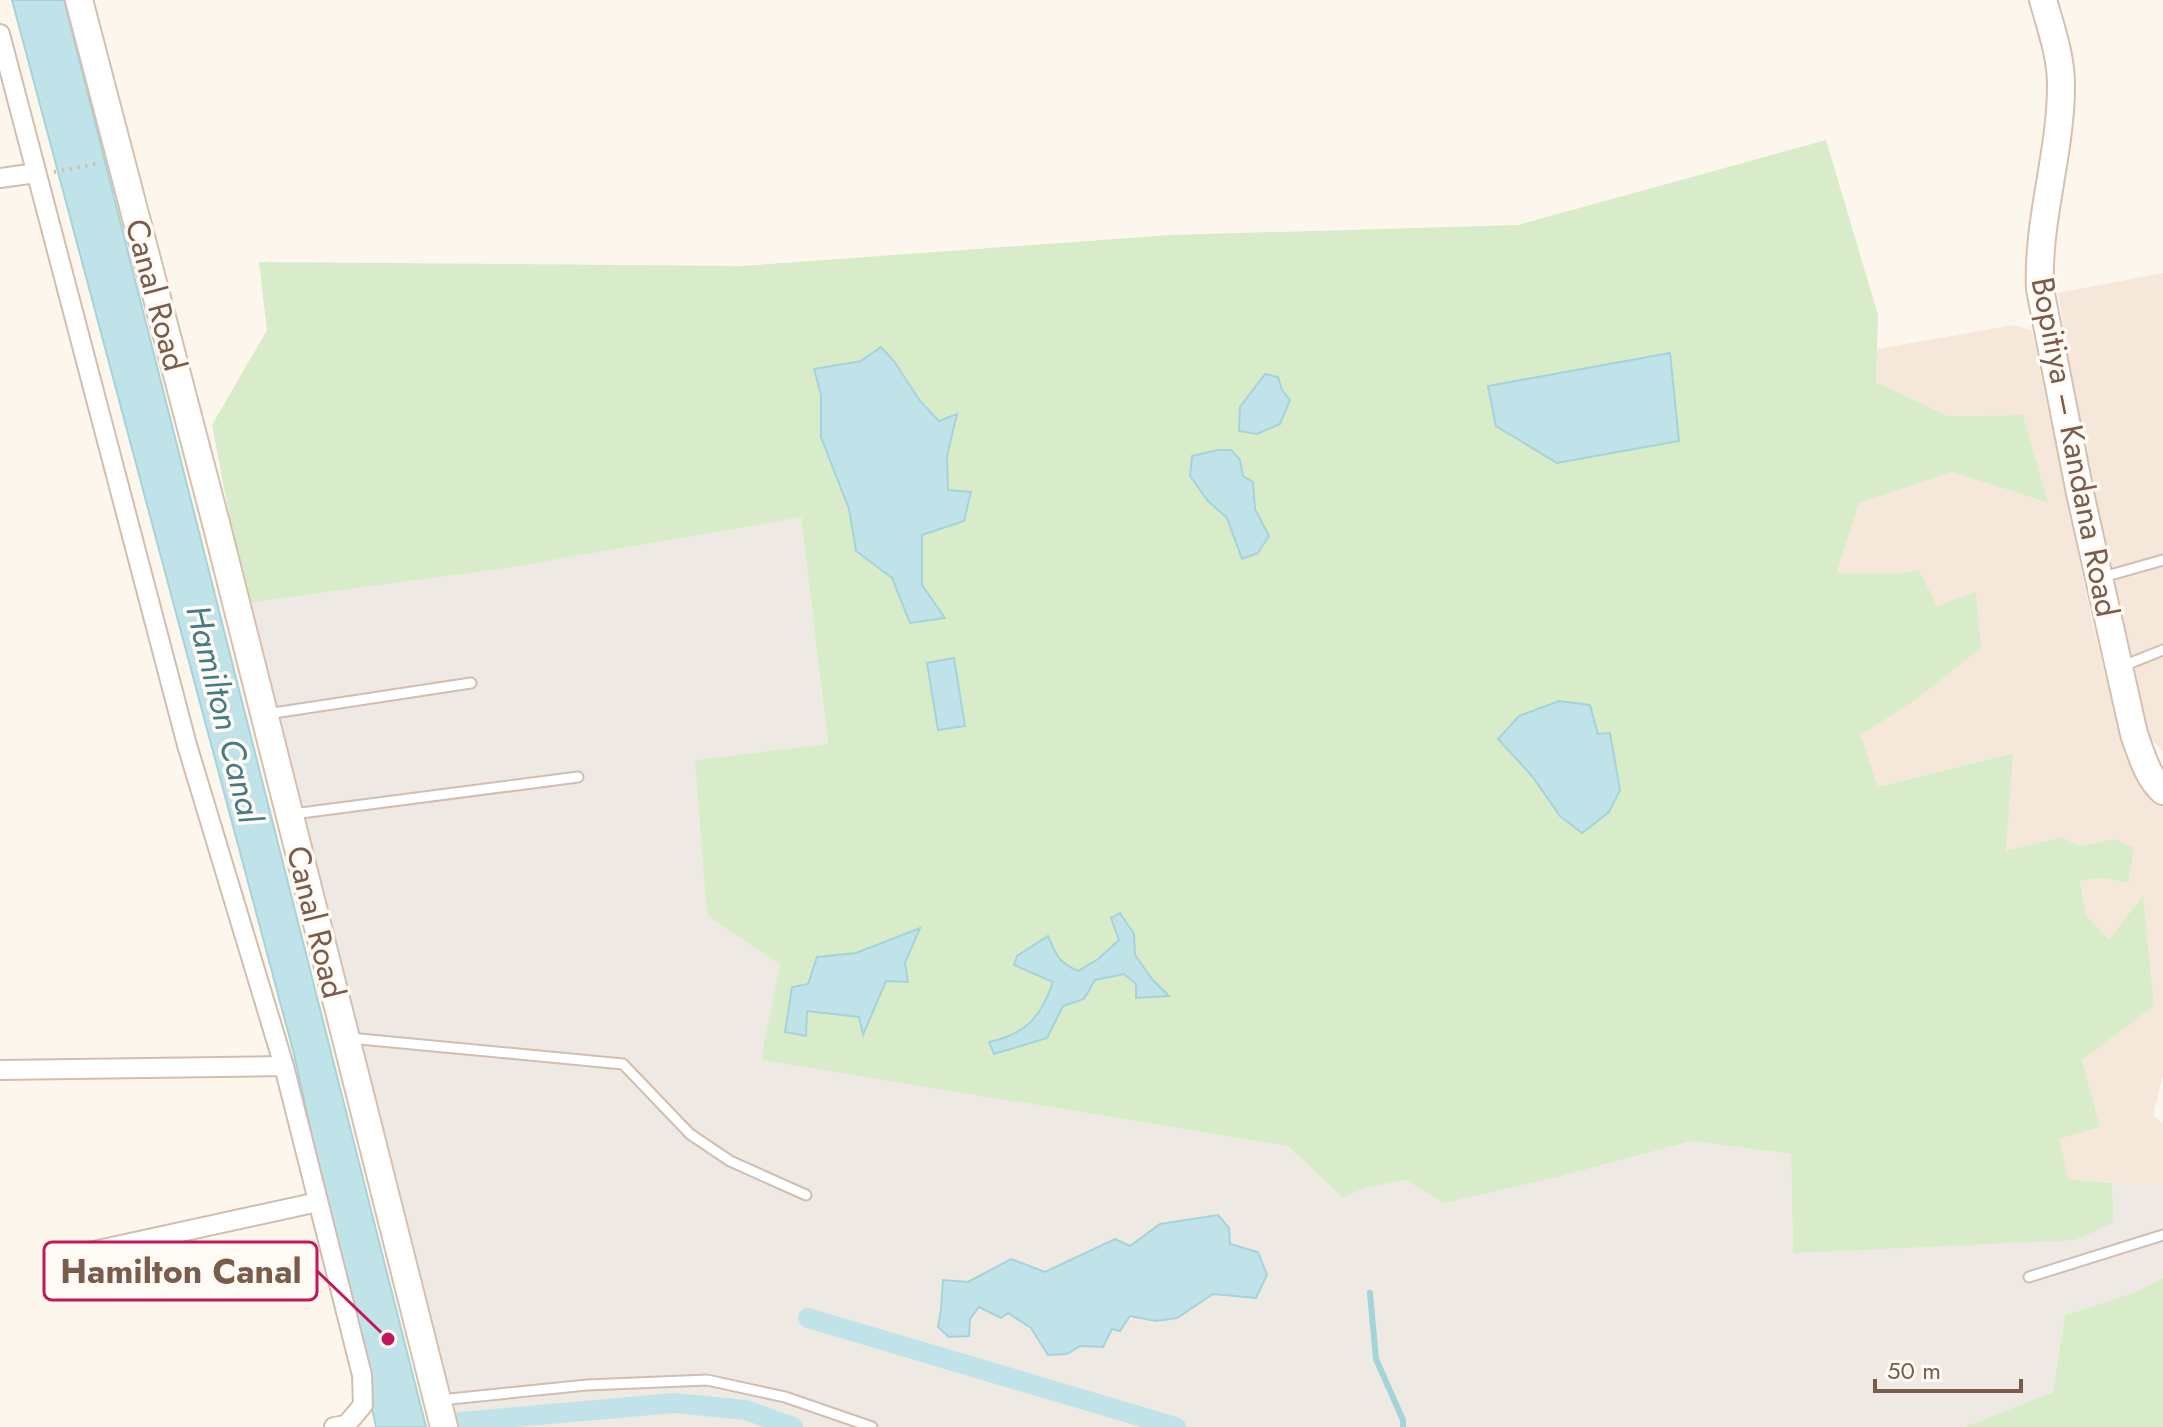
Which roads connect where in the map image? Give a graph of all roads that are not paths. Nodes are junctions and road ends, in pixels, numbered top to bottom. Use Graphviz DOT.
graph roads {
  1 [pos="79,0"];
  2 [pos="2043,0"];
  3 [pos="0,34"];
  4 [pos="43,173"];
  5 [pos="0,178"];
  6 [pos="2163,560"];
  7 [pos="2099,578"];
  8 [pos="2163,650"];
  9 [pos="2120,667"];
  10 [pos="471,683"];
  11 [pos="264,714"];
  12 [pos="578,777"];
  13 [pos="2163,791"];
  14 [pos="289,815"];
  15 [pos="345,1038"];
  16 [pos="284,1066"];
  17 [pos="0,1070"];
  18 [pos="806,1195"];
  19 [pos="318,1202"];
  20 [pos="2163,1235"];
  21 [pos="60,1252"];
  22 [pos="2029,1277"];
  23 [pos="437,1400"];
  24 [pos="334,1427"];
  25 [pos="444,1427"];
  26 [pos="872,1427"];
  1 -- 11 [label="main road, Canal Road"];
  2 -- 7 [label="main road, Bopitiya – Kandana Road"];
  3 -- 4 [label="street"];
  4 -- 5 [label="street"];
  4 -- 16 [label="street"];
  6 -- 7 [label="lane"];
  7 -- 9 [label="main road, Bopitiya – Kandana Road"];
  8 -- 9 [label="lane"];
  9 -- 13 [label="main road, Bopitiya – Kandana Road"];
  10 -- 11 [label="lane"];
  11 -- 14 [label="main road, Canal Road"];
  12 -- 14 [label="lane"];
  14 -- 15 [label="main road, Canal Road"];
  15 -- 18 [label="lane"];
  15 -- 23 [label="main road, Canal Road"];
  16 -- 17 [label="street"];
  16 -- 19 [label="street"];
  19 -- 21 [label="street"];
  19 -- 24 [label="street"];
  20 -- 22 [label="lane"];
  23 -- 25 [label="main road, Canal Road"];
  23 -- 26 [label="lane"];
}
